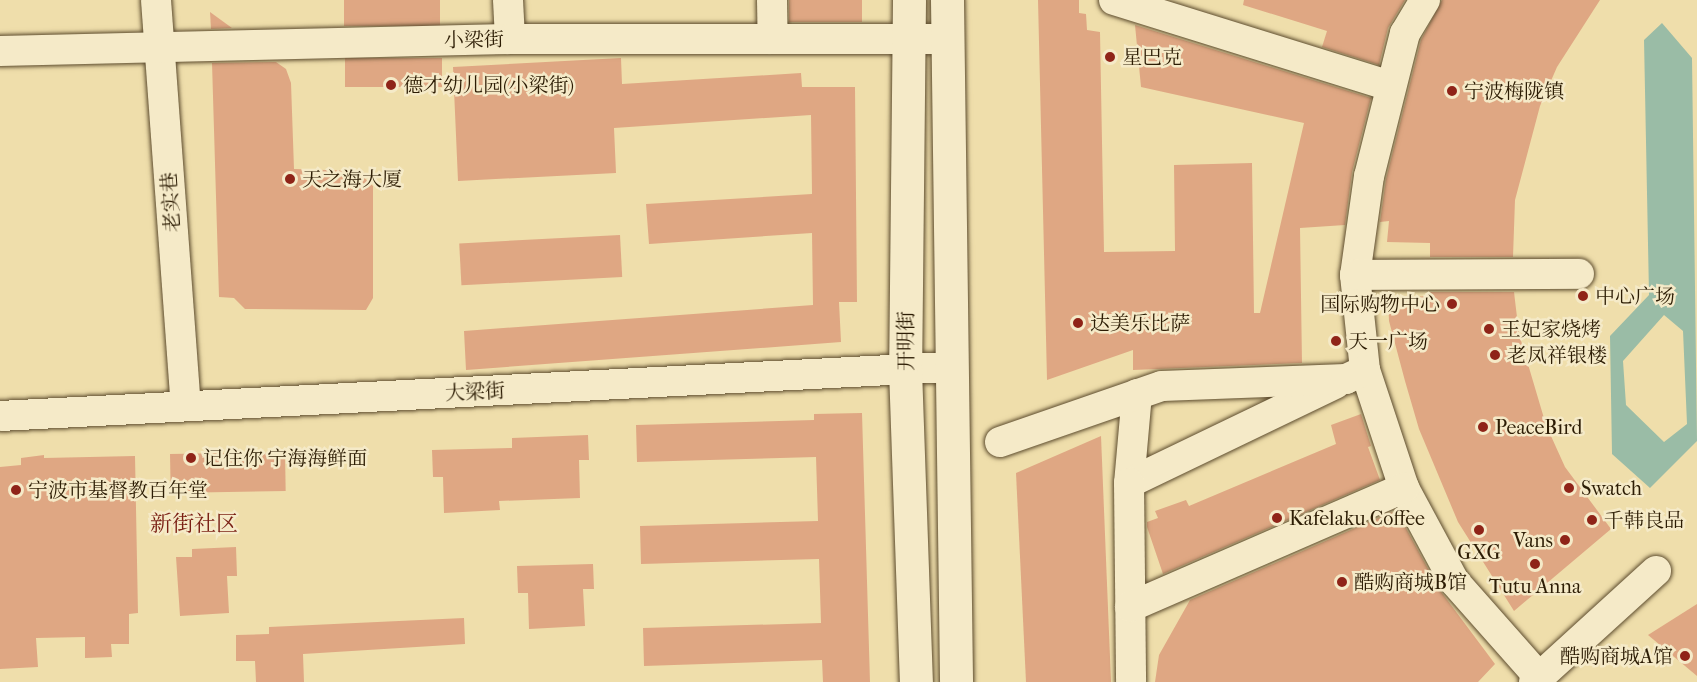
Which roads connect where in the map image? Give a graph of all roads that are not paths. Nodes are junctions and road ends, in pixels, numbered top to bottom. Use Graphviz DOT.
graph roads {
  1 [pos="156,0"];
  2 [pos="508,0"];
  3 [pos="772,0"];
  4 [pos="909,0"];
  5 [pos="947,0"];
  6 [pos="1114,0"];
  7 [pos="1425,0"];
  8 [pos="510,39"];
  9 [pos="773,39"];
  10 [pos="909,39"];
  11 [pos="948,39"];
  12 [pos="159,46"];
  13 [pos="0,51"];
  14 [pos="1390,86"];
  15 [pos="1579,274"];
  16 [pos="1355,275"];
  17 [pos="949,367"];
  18 [pos="906,369"];
  19 [pos="1356,374"];
  20 [pos="1137,394"];
  21 [pos="186,405"];
  22 [pos="0,416"];
  23 [pos="1000,442"];
  24 [pos="1129,483"];
  25 [pos="1404,488"];
  26 [pos="1656,571"];
  27 [pos="1130,607"];
  28 [pos="1536,680"];
  29 [pos="916,682"];
  30 [pos="956,682"];
  31 [pos="1131,682"];
  1 -- 12 [label="street, 老实巷"];
  2 -- 8 [label="street"];
  3 -- 9 [label="street"];
  4 -- 10 [label="street, 开明街"];
  5 -- 11 [label="street"];
  6 -- 14 [label="street"];
  7 -- 14 [label="street"];
  8 -- 9 [label="street, 小梁街"];
  8 -- 12 [label="street, 小梁街"];
  9 -- 10 [label="street, 小梁街"];
  10 -- 11 [label="street, 小梁街"];
  10 -- 18 [label="street, 开明街"];
  11 -- 17 [label="street"];
  12 -- 13 [label="street, 小梁街"];
  12 -- 21 [label="street, 老实巷"];
  14 -- 16 [label="street"];
  15 -- 16 [label="street"];
  16 -- 19 [label="street"];
  17 -- 18 [label="street, 大梁街"];
  17 -- 30 [label="street"];
  18 -- 21 [label="street, 大梁街"];
  18 -- 29 [label="street, 开明街"];
  19 -- 20 [label="street"];
  19 -- 24 [label="street"];
  19 -- 25 [label="street"];
  20 -- 23 [label="street"];
  20 -- 24 [label="street"];
  21 -- 22 [label="street, 大梁街"];
  24 -- 27 [label="street"];
  25 -- 27 [label="street"];
  25 -- 28 [label="street"];
  26 -- 28 [label="street"];
  27 -- 31 [label="street"];
}
